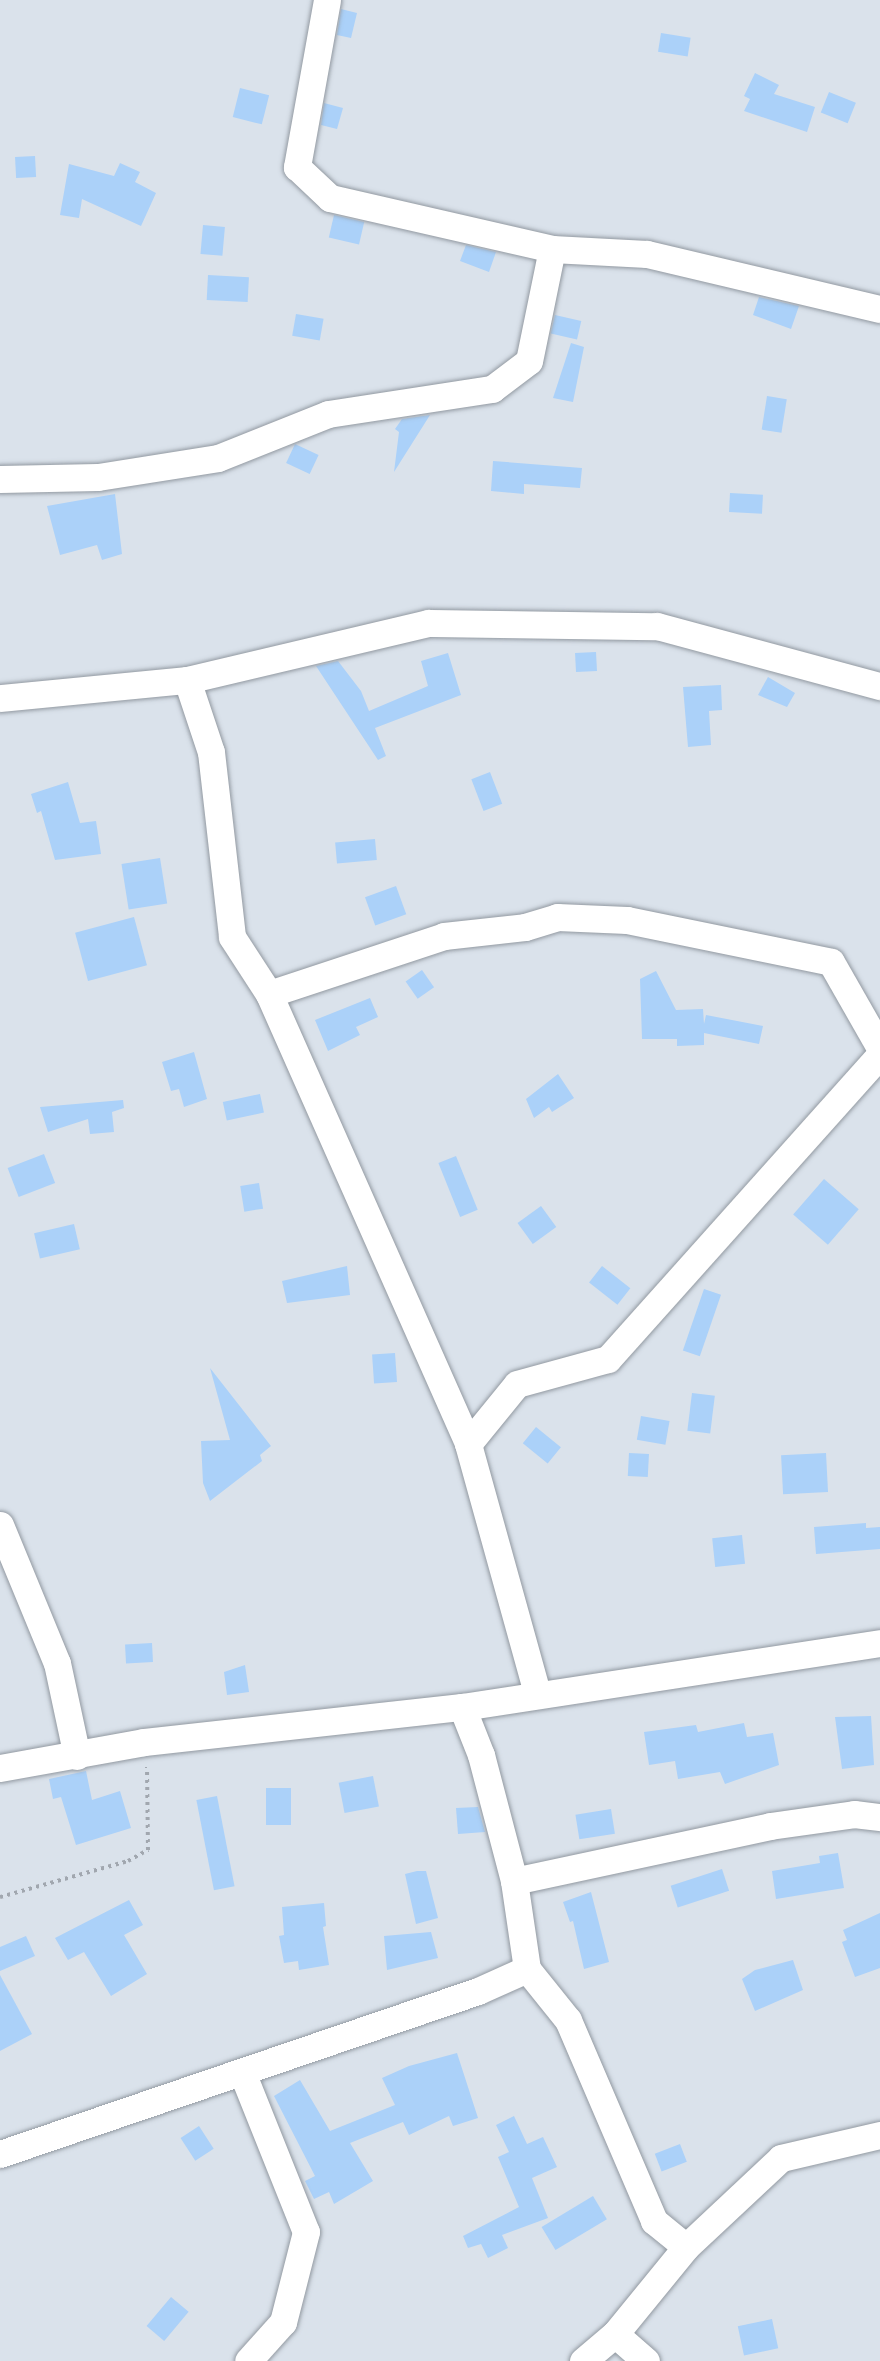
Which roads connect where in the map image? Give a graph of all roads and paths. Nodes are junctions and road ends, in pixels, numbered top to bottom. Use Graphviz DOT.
graph roads {
  1 [pos="327,0"];
  2 [pos="552,249"];
  3 [pos="880,309"];
  4 [pos="0,478"];
  5 [pos="188,680"];
  6 [pos="880,686"];
  7 [pos="0,698"];
  8 [pos="269,994"];
  9 [pos="880,1048"];
  10 [pos="880,1055"];
  11 [pos="468,1444"];
  12 [pos="0,1525"];
  13 [pos="5,1553"];
  14 [pos="880,1643"];
  15 [pos="537,1693"];
  16 [pos="462,1707"];
  17 [pos="144,1742"];
  18 [pos="77,1756"];
  19 [pos="0,1768"];
  20 [pos="880,1817"];
  21 [pos="514,1881"];
  22 [pos="0,1898"];
  23 [pos="527,1970"];
  24 [pos="242,2072"];
  25 [pos="880,2135"];
  26 [pos="0,2154"];
  27 [pos="686,2247"];
  28 [pos="615,2334"];
  29 [pos="248,2361"];
  30 [pos="583,2361"];
  31 [pos="646,2361"];
  1 -- 2 [label="street"];
  2 -- 3 [label="street"];
  2 -- 4 [label="street"];
  5 -- 6 [label="street"];
  5 -- 7 [label="street"];
  5 -- 8 [label="street"];
  8 -- 9 [label="street"];
  8 -- 11 [label="street"];
  10 -- 11 [label="street"];
  11 -- 15 [label="street"];
  12 -- 13 [label="street"];
  13 -- 18 [label="street"];
  14 -- 15 [label="street"];
  15 -- 16 [label="street"];
  16 -- 17 [label="street"];
  16 -- 21 [label="street"];
  17 -- 18 [label="street"];
  17 -- 22 [label="path"];
  18 -- 19 [label="street"];
  20 -- 21 [label="street"];
  21 -- 23 [label="street"];
  23 -- 24 [label="street"];
  23 -- 27 [label="street"];
  24 -- 26 [label="street"];
  24 -- 29 [label="street"];
  25 -- 27 [label="street"];
  27 -- 28 [label="street"];
  28 -- 30 [label="street"];
  28 -- 31 [label="street"];
}
